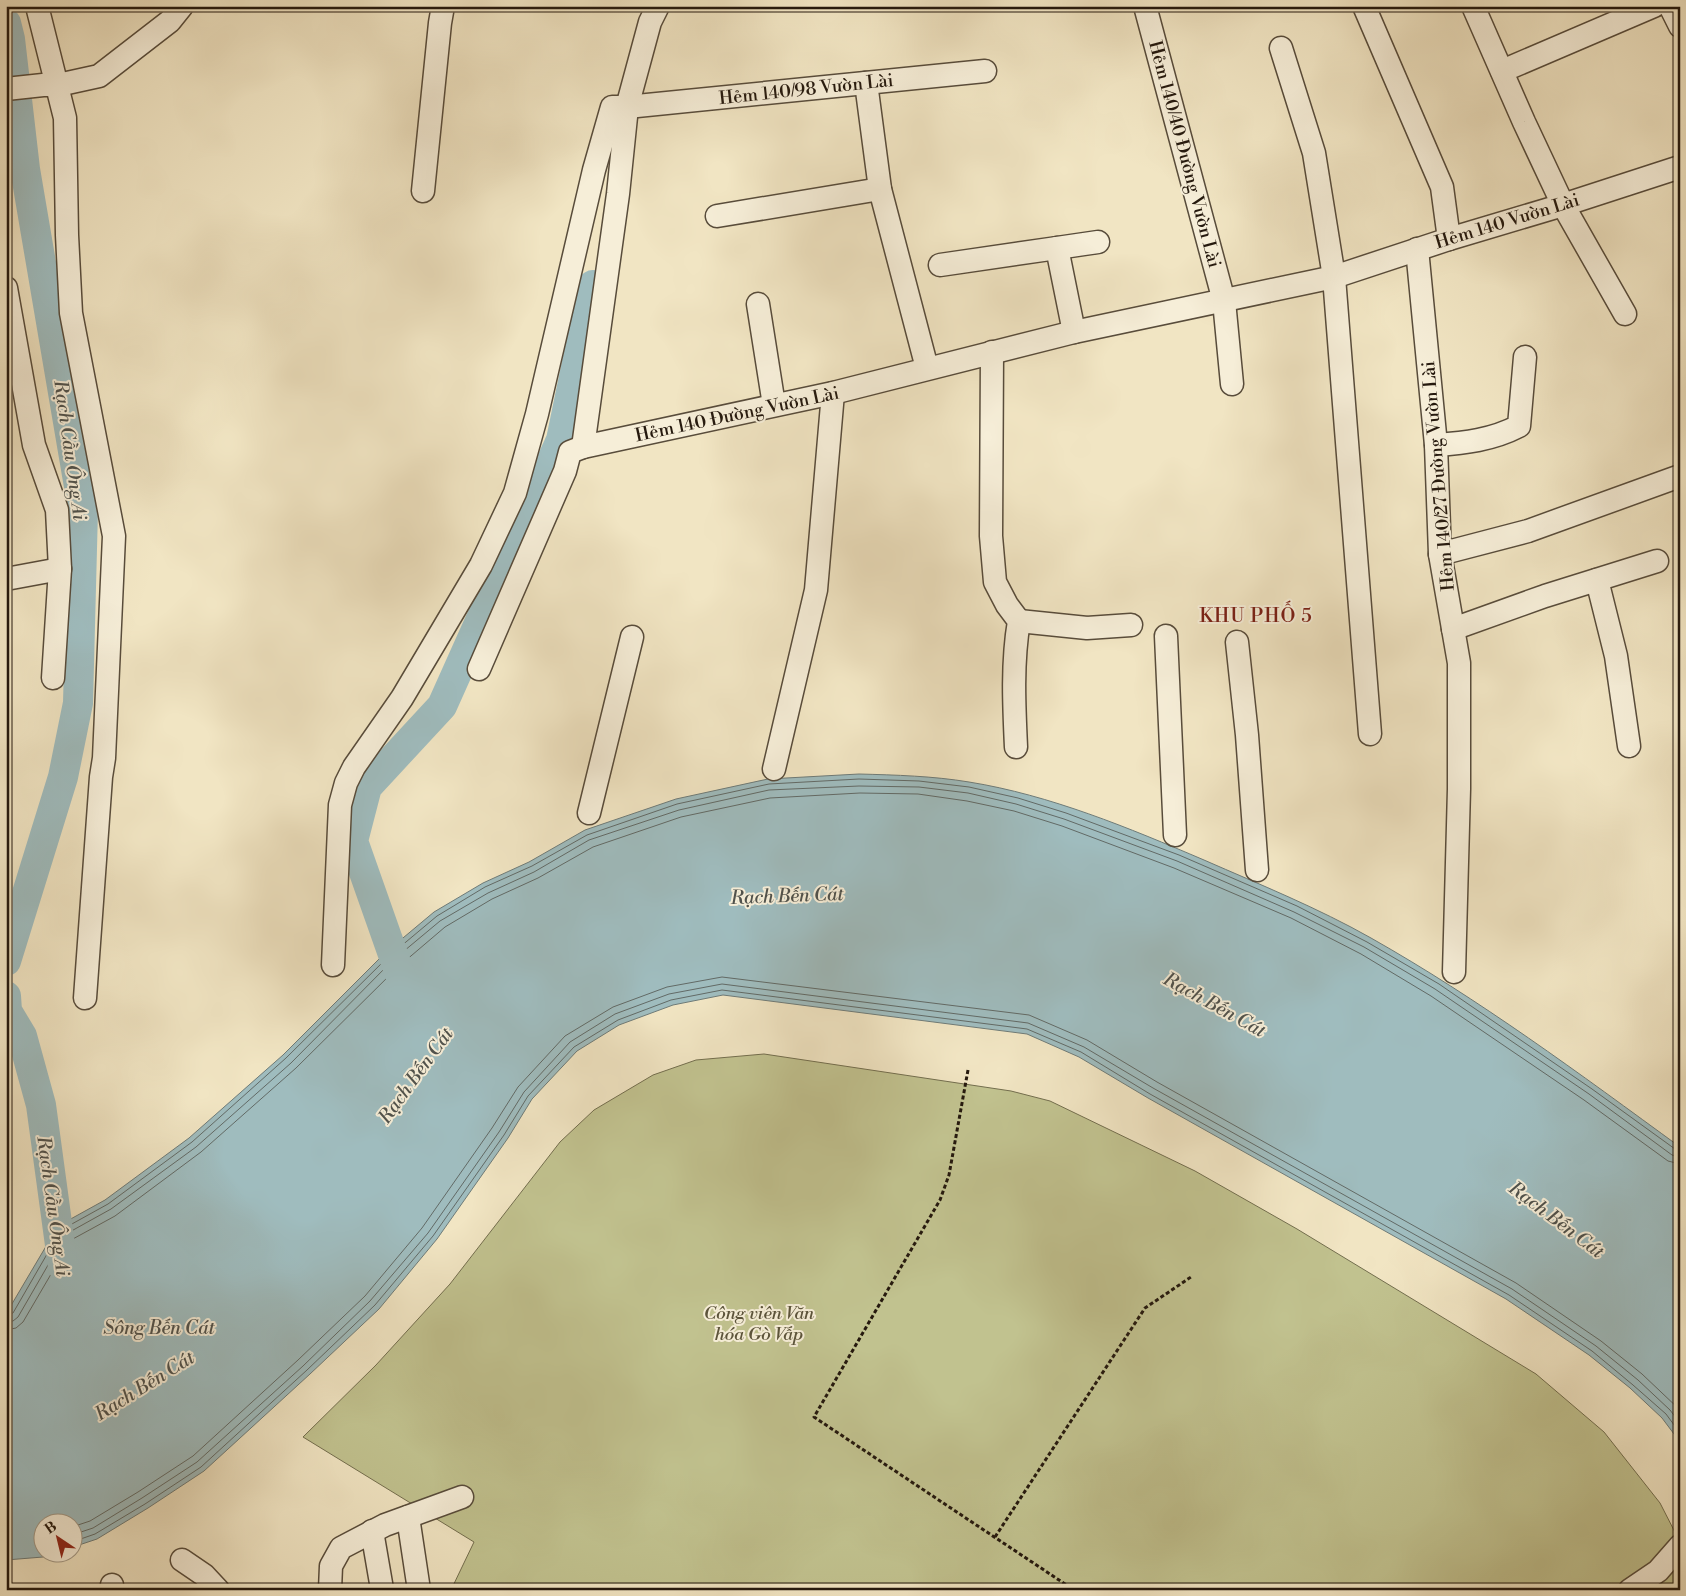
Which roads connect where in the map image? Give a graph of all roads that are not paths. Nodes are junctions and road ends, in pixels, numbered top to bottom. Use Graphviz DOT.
graph roads {
  1 [pos="37,6"];
  2 [pos="182,6"];
  3 [pos="443,6"];
  4 [pos="658,6"];
  5 [pos="1145,6"];
  6 [pos="1364,6"];
  7 [pos="1473,6"];
  8 [pos="1654,6"];
  9 [pos="1670,6"];
  10 [pos="1680,26"];
  11 [pos="1281,48"];
  12 [pos="985,71"];
  13 [pos="1502,71"];
  14 [pos="866,83"];
  15 [pos="51,85"];
  16 [pos="6,89"];
  17 [pos="627,107"];
  18 [pos="1680,167"];
  19 [pos="880,189"];
  20 [pos="423,191"];
  21 [pos="1562,205"];
  22 [pos="717,216"];
  23 [pos="1449,239"];
  24 [pos="1098,242"];
  25 [pos="1058,248"];
  26 [pos="1418,249"];
  27 [pos="940,265"];
  28 [pos="1334,277"];
  29 [pos="6,288"];
  30 [pos="1224,301"];
  31 [pos="758,304"];
  32 [pos="1625,314"];
  33 [pos="1074,332"];
  34 [pos="992,352"];
  35 [pos="1525,357"];
  36 [pos="927,368"];
  37 [pos="1232,384"];
  38 [pos="833,393"];
  39 [pos="774,405"];
  40 [pos="1436,445"];
  41 [pos="583,447"];
  42 [pos="1680,476"];
  43 [pos="517,494"];
  44 [pos="547,504"];
  45 [pos="1440,554"];
  46 [pos="1657,561"];
  47 [pos="60,569"];
  48 [pos="6,579"];
  49 [pos="1596,580"];
  50 [pos="1019,621"];
  51 [pos="1132,625"];
  52 [pos="1453,629"];
  53 [pos="1166,636"];
  54 [pos="632,637"];
  55 [pos="1237,642"];
  56 [pos="479,669"];
  57 [pos="52,678"];
  58 [pos="1370,734"];
  59 [pos="1630,746"];
  60 [pos="1016,748"];
  61 [pos="774,769"];
  62 [pos="589,813"];
  63 [pos="1175,835"];
  64 [pos="1257,870"];
  65 [pos="332,965"];
  66 [pos="1454,972"];
  67 [pos="85,998"];
  68 [pos="462,1497"];
  69 [pos="408,1517"];
  70 [pos="372,1531"];
  71 [pos="1680,1546"];
  72 [pos="182,1560"];
  73 [pos="382,1589"];
  74 [pos="218,1590"];
  75 [pos="330,1590"];
  76 [pos="419,1590"];
  77 [pos="1630,1590"];
  1 -- 15 [label="street"];
  2 -- 15 [label="street"];
  3 -- 20 [label="street"];
  4 -- 17 [label="street"];
  5 -- 30 [label="street, Hẻm 140/40 Đường Vườn Lài"];
  6 -- 23 [label="street"];
  7 -- 13 [label="street"];
  8 -- 13 [label="street"];
  9 -- 10 [label="street"];
  11 -- 28 [label="street"];
  12 -- 14 [label="street, Hẻm 140/98 Vườn Lài"];
  13 -- 21 [label="street"];
  14 -- 17 [label="street, Hẻm 140/98 Vườn Lài"];
  14 -- 19 [label="street"];
  15 -- 16 [label="street"];
  15 -- 67 [label="street"];
  17 -- 41 [label="street"];
  17 -- 43 [label="street"];
  18 -- 21 [label="street, Hẻm 140 Vườn Lài"];
  19 -- 22 [label="street"];
  19 -- 36 [label="street"];
  21 -- 23 [label="street, Hẻm 140 Vườn Lài"];
  21 -- 32 [label="street"];
  23 -- 26 [label="street, Hẻm 140 Vườn Lài"];
  24 -- 25 [label="street"];
  25 -- 27 [label="street"];
  25 -- 33 [label="street"];
  26 -- 28 [label="street, Hẻm 140 Vườn Lài"];
  26 -- 40 [label="street, Hẻm 140/27 Đường Vườn Lài"];
  28 -- 30 [label="street, Hẻm 140 Vườn Lài"];
  28 -- 58 [label="street"];
  29 -- 47 [label="street"];
  30 -- 33 [label="street, Hẻm 140 Đường Vườn Lài"];
  30 -- 37 [label="street, Hẻm 140/40 Đường Vườn Lài"];
  31 -- 39 [label="street"];
  33 -- 34 [label="street, Hẻm 140 Đường Vườn Lài"];
  34 -- 36 [label="street, Hẻm 140 Đường Vườn Lài"];
  34 -- 50 [label="street"];
  35 -- 40 [label="street"];
  36 -- 38 [label="street, Hẻm 140 Đường Vườn Lài"];
  38 -- 39 [label="street, Hẻm 140 Đường Vườn Lài"];
  38 -- 61 [label="street"];
  39 -- 41 [label="street, Hẻm 140 Đường Vườn Lài"];
  40 -- 45 [label="street, Hẻm 140/27 Đường Vườn Lài"];
  41 -- 44 [label="street"];
  42 -- 45 [label="street"];
  43 -- 44 [label="street"];
  43 -- 65 [label="street"];
  44 -- 56 [label="street"];
  45 -- 52 [label="street, Hẻm 140/27 Đường Vườn Lài"];
  46 -- 49 [label="street"];
  47 -- 48 [label="street"];
  47 -- 57 [label="street"];
  49 -- 52 [label="street"];
  49 -- 59 [label="street"];
  50 -- 51 [label="street"];
  50 -- 60 [label="street"];
  52 -- 66 [label="street, Hẻm 140/27 Đường Vườn Lài"];
  53 -- 63 [label="street"];
  54 -- 62 [label="street"];
  55 -- 64 [label="street"];
  68 -- 69 [label="street"];
  69 -- 70 [label="street"];
  69 -- 76 [label="street"];
  70 -- 73 [label="street"];
  70 -- 75 [label="street"];
  71 -- 77 [label="street"];
  72 -- 74 [label="street"];
}
